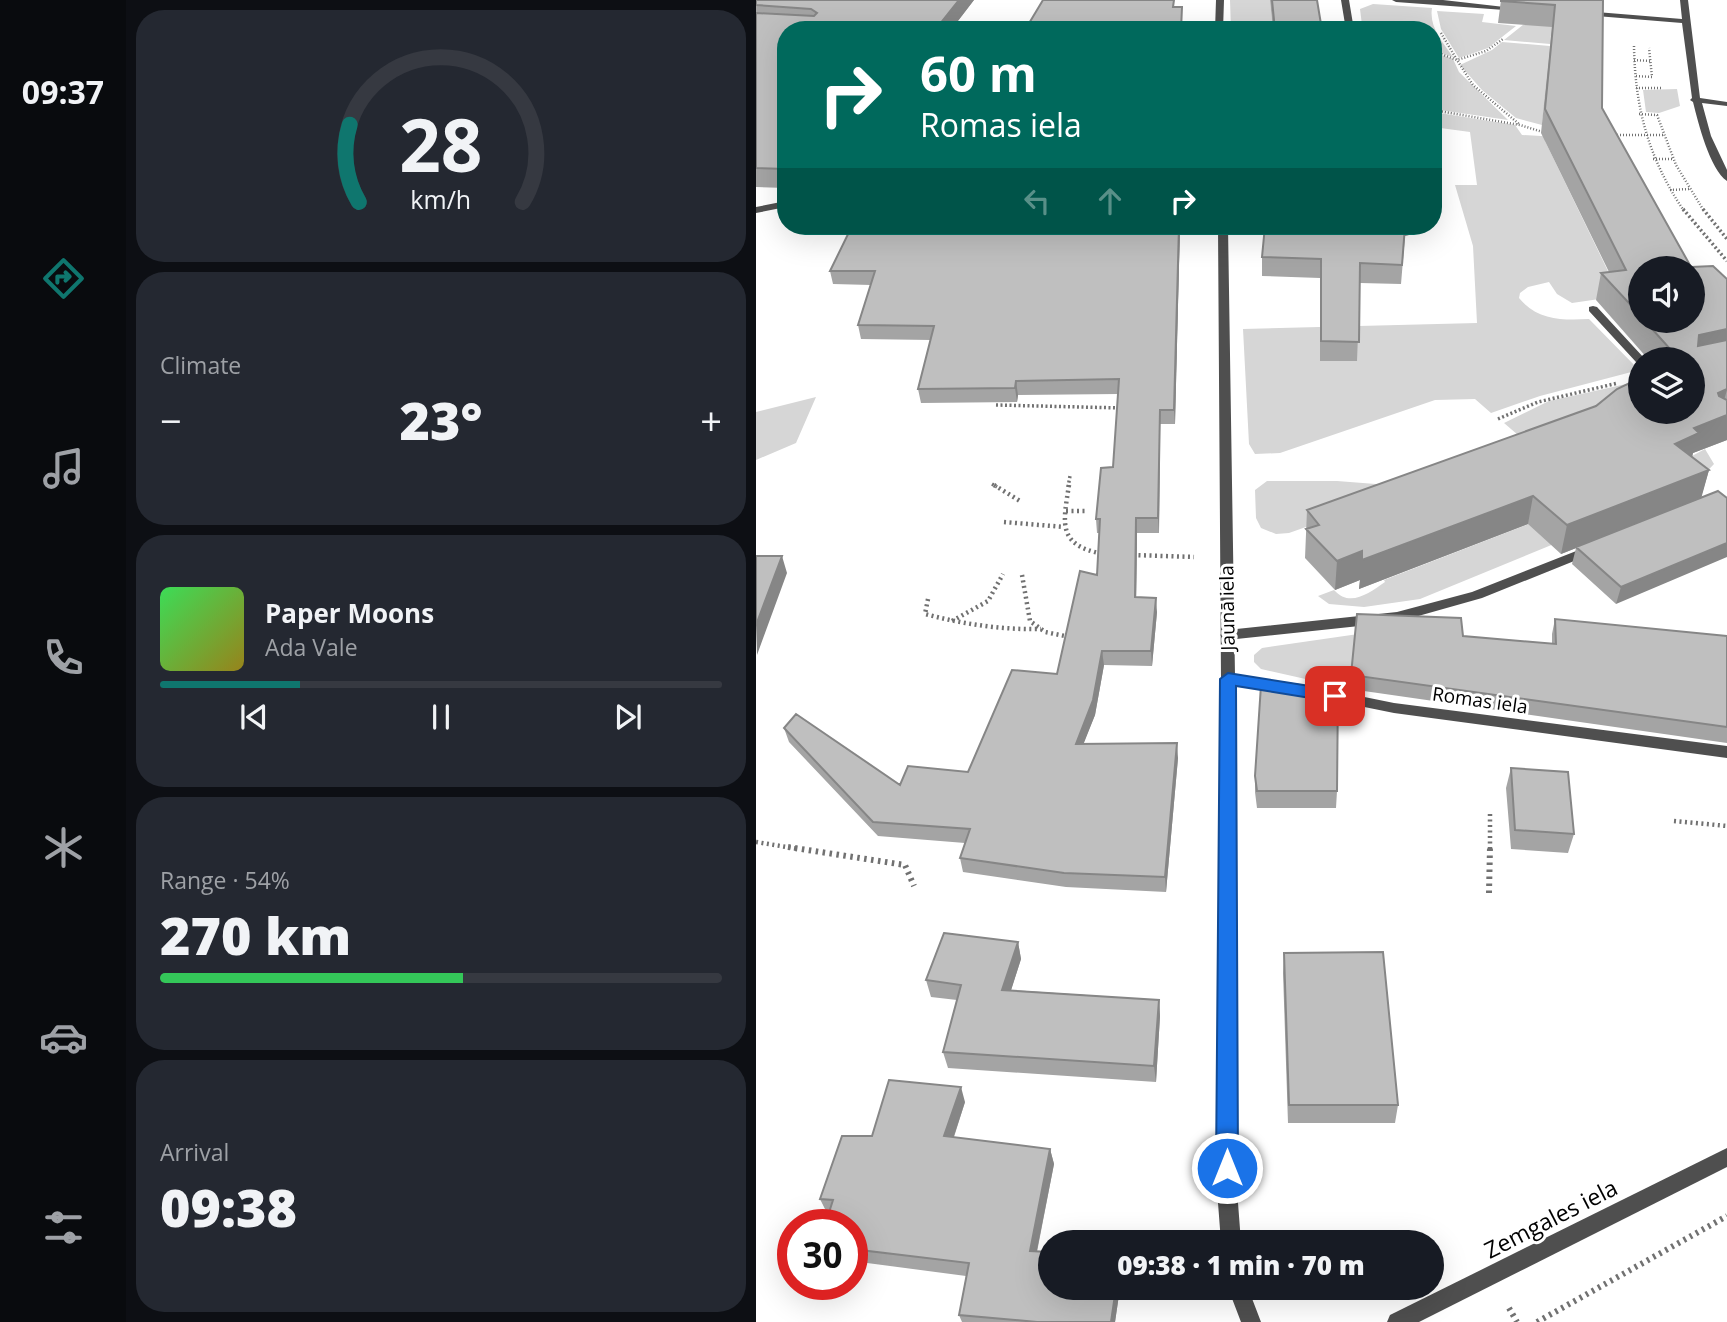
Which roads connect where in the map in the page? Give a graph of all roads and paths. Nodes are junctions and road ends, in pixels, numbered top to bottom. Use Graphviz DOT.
graph roads {
  1 [pos="1220,0"];
  2 [pos="1345,0"];
  3 [pos="1396,0"];
  4 [pos="1684,0"];
  5 [pos="1439,1"];
  6 [pos="1527,9"];
  7 [pos="1570,12"];
  8 [pos="1634,17"];
  9 [pos="1219,21"];
  10 [pos="1348,21"];
  11 [pos="1686,21"];
  12 [pos="1634,36"];
  13 [pos="1442,54"];
  14 [pos="1634,60"];
  15 [pos="1650,61"];
  16 [pos="1636,76"];
  17 [pos="1694,100"];
  18 [pos="1727,104"];
  19 [pos="1442,112"];
  20 [pos="1639,114"];
  21 [pos="1520,125"];
  22 [pos="1556,133"];
  23 [pos="1603,134"];
  24 [pos="1642,135"];
  25 [pos="1662,135"];
  26 [pos="1652,159"];
  27 [pos="1674,159"];
  28 [pos="1727,178"];
  29 [pos="1670,190"];
  30 [pos="1689,190"];
  31 [pos="777,206"];
  32 [pos="756,210"];
  33 [pos="1223,235"];
  34 [pos="1727,239"];
  35 [pos="1727,261"];
  36 [pos="1593,309"];
  37 [pos="1628,347"];
  38 [pos="1627,381"];
  39 [pos="996,405"];
  40 [pos="1122,419"];
  41 [pos="1498,419"];
  42 [pos="1070,476"];
  43 [pos="992,484"];
  44 [pos="1020,500"];
  45 [pos="1066,511"];
  46 [pos="1087,511"];
  47 [pos="1004,522"];
  48 [pos="1064,527"];
  49 [pos="1603,545"];
  50 [pos="1116,554"];
  51 [pos="1129,555"];
  52 [pos="1202,557"];
  53 [pos="1003,574"];
  54 [pos="1022,575"];
  55 [pos="928,599"];
  56 [pos="952,622"];
  57 [pos="1041,629"];
  58 [pos="1227,635"];
  59 [pos="1070,637"];
  60 [pos="1228,679"];
  61 [pos="1727,752"];
  62 [pos="1490,814"];
  63 [pos="1674,821"];
  64 [pos="1727,827"];
  65 [pos="756,842"];
  66 [pos="914,886"];
  67 [pos="1489,893"];
  68 [pos="1727,1157"];
  69 [pos="1727,1216"];
  70 [pos="1230,1230"];
  71 [pos="1243,1300"];
  72 [pos="1251,1322"];
  73 [pos="1397,1322"];
  74 [pos="1537,1322"];
  1 -- 9 [label="street"];
  2 -- 10 [label="street"];
  3 -- 5 [label="street"];
  4 -- 11 [label="street"];
  5 -- 6 [label="street"];
  7 -- 8 [label="street"];
  8 -- 11 [label="street"];
  8 -- 12 [label="path"];
  11 -- 17 [label="street"];
  12 -- 14 [label="path"];
  12 -- 15 [label="path"];
  13 -- 21 [label="path"];
  14 -- 15 [label="path"];
  14 -- 16 [label="path"];
  15 -- 16 [label="path"];
  16 -- 20 [label="path"];
  17 -- 18 [label="street"];
  17 -- 28 [label="street"];
  19 -- 21 [label="path"];
  20 -- 24 [label="path"];
  20 -- 25 [label="path"];
  21 -- 22 [label="path"];
  23 -- 24 [label="path"];
  24 -- 25 [label="path"];
  24 -- 26 [label="path"];
  25 -- 27 [label="path"];
  26 -- 27 [label="path"];
  26 -- 29 [label="path"];
  27 -- 30 [label="path"];
  29 -- 30 [label="path"];
  29 -- 35 [label="path"];
  30 -- 34 [label="path"];
  31 -- 32 [label="street"];
  33 -- 58 [label="street, Jaunā iela"];
  36 -- 37 [label="street"];
  38 -- 41 [label="path"];
  39 -- 40 [label="path"];
  42 -- 45 [label="path"];
  43 -- 44 [label="path"];
  45 -- 46 [label="path"];
  45 -- 48 [label="path"];
  47 -- 48 [label="path"];
  48 -- 50 [label="path"];
  49 -- 58 [label="street"];
  51 -- 52 [label="path"];
  53 -- 56 [label="path"];
  54 -- 57 [label="path"];
  55 -- 56 [label="path"];
  56 -- 57 [label="path"];
  57 -- 59 [label="path"];
  58 -- 60 [label="street, Jaunā iela"];
  60 -- 61 [label="street, Romas iela"];
  60 -- 70 [label="street, Jaunā iela"];
  62 -- 67 [label="path"];
  63 -- 64 [label="path"];
  65 -- 66 [label="path"];
  68 -- 73 [label="street, Zemgales iela"];
  69 -- 74 [label="path"];
  71 -- 72 [label="street"];
}
